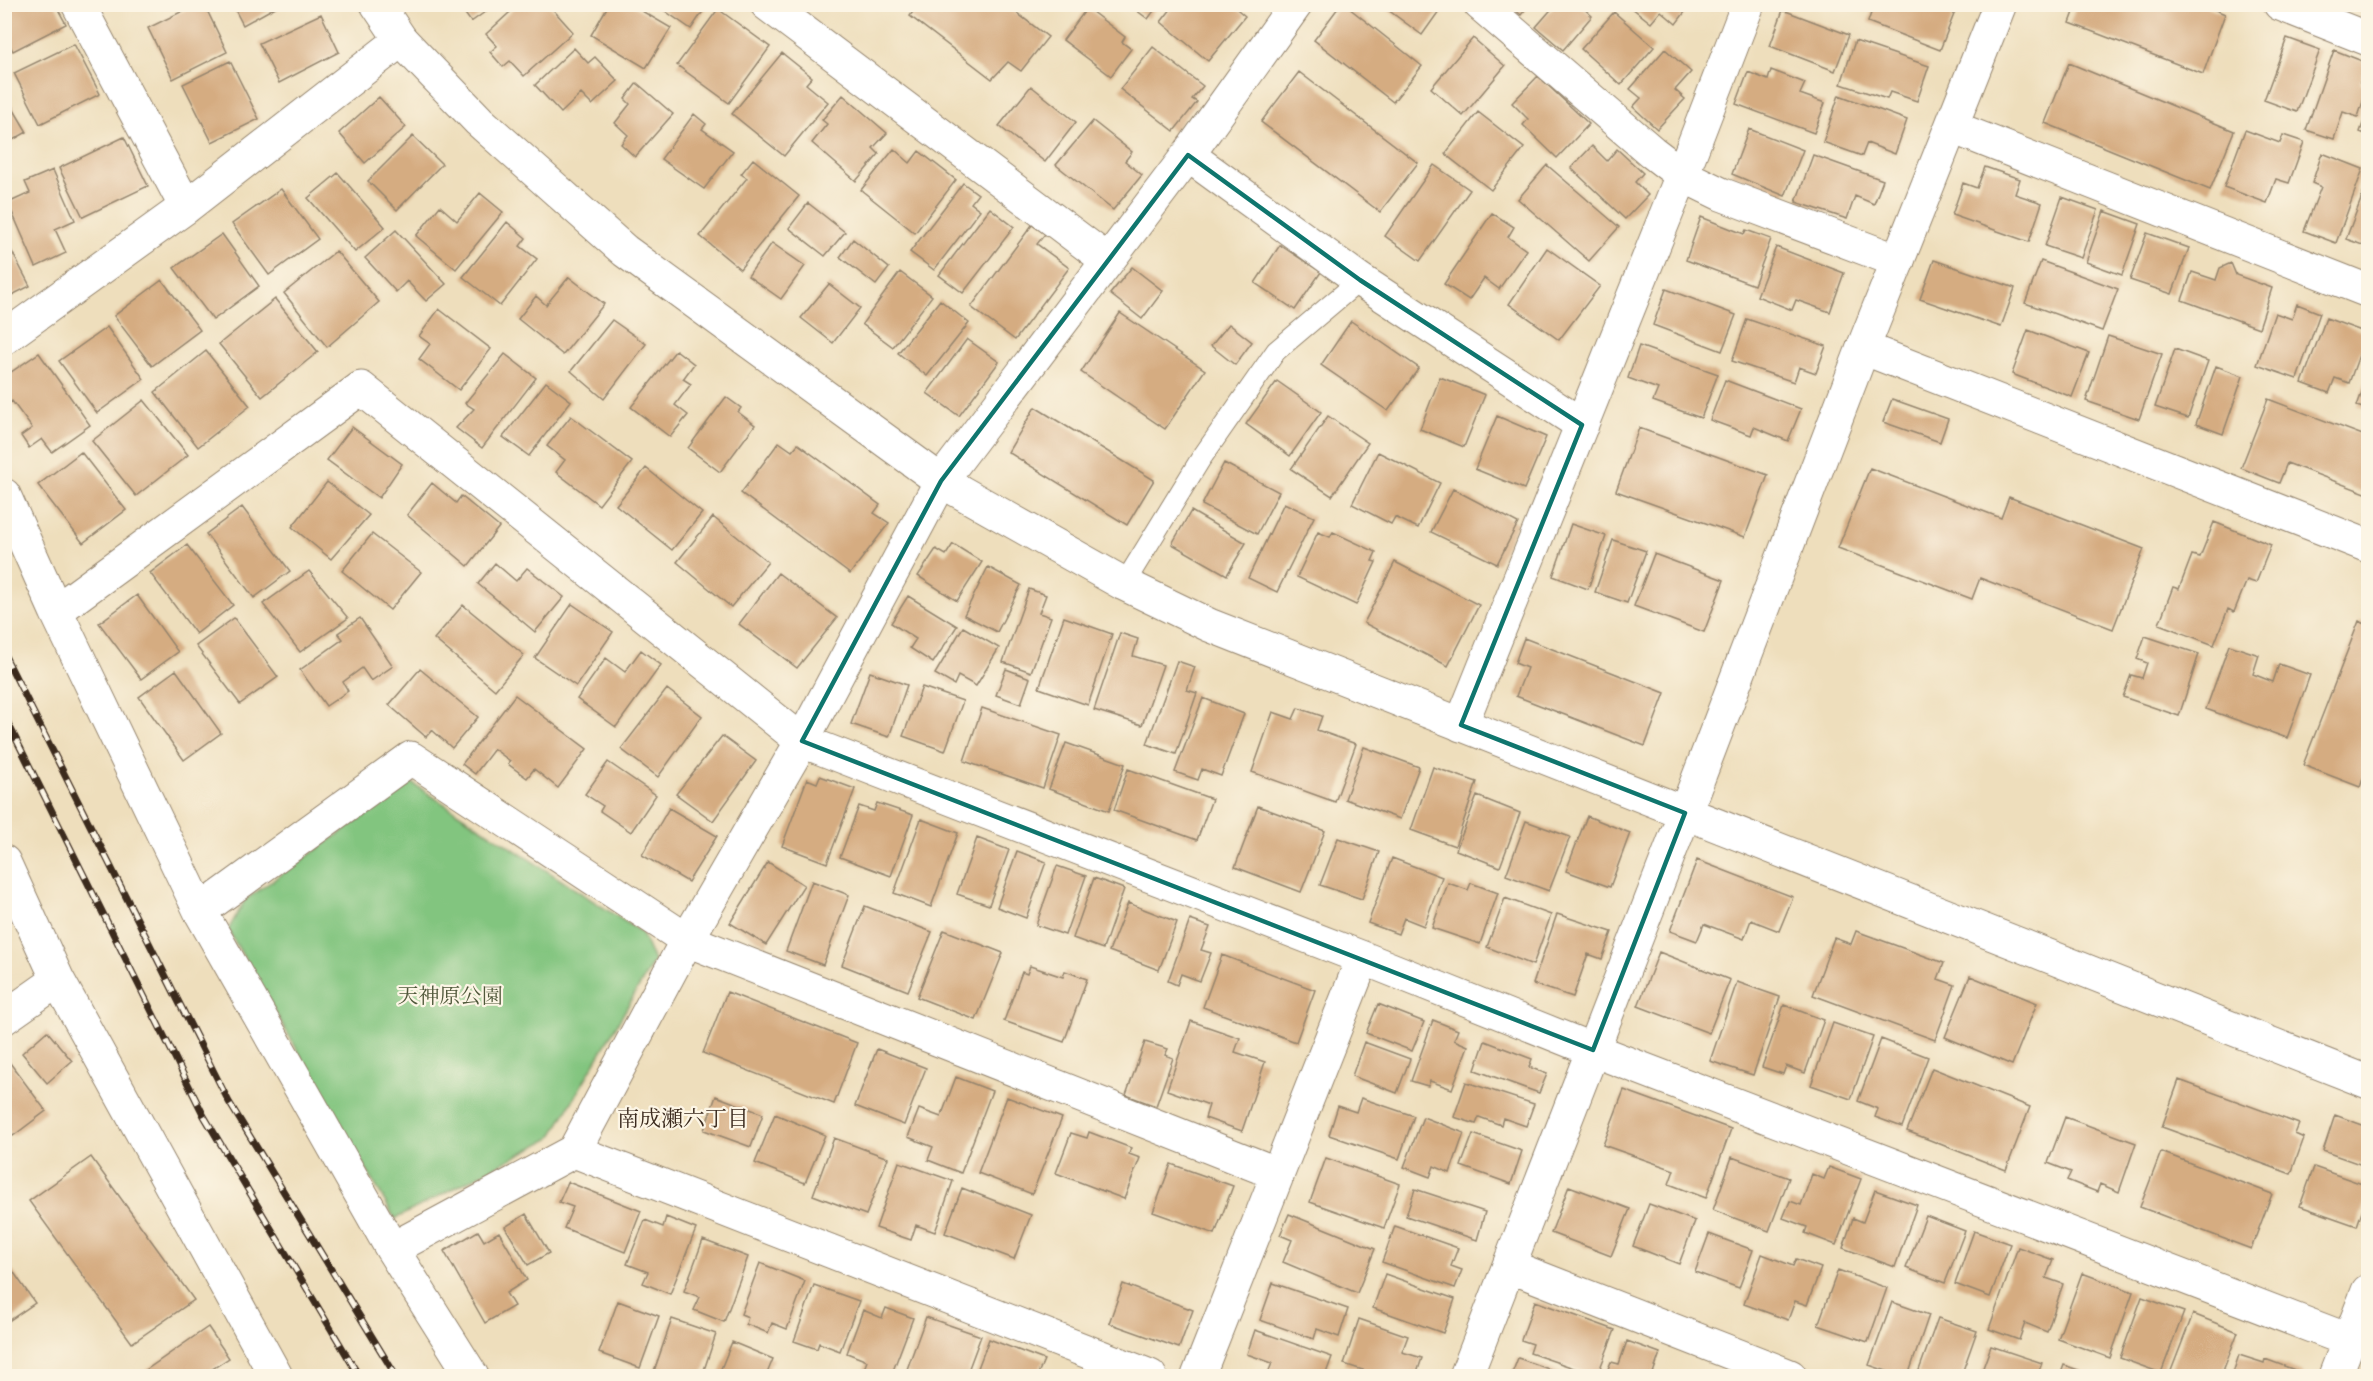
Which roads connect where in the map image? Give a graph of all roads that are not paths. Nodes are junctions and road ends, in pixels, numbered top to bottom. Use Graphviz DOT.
graph roads {
  1 [pos="78,4"];
  2 [pos="377,4"];
  3 [pos="767,4"];
  4 [pos="1296,4"];
  5 [pos="1480,4"];
  6 [pos="1748,4"];
  7 [pos="2000,4"];
  8 [pos="2280,4"];
  9 [pos="2368,39"];
  10 [pos="401,40"];
  11 [pos="1952,127"];
  12 [pos="1188,154"];
  13 [pos="1682,175"];
  14 [pos="186,207"];
  15 [pos="1107,260"];
  16 [pos="1898,261"];
  17 [pos="1360,280"];
  18 [pos="2368,291"];
  19 [pos="4,338"];
  20 [pos="1863,348"];
  21 [pos="1582,425"];
  22 [pos="941,480"];
  23 [pos="4,495"];
  24 [pos="2368,546"];
  25 [pos="1124,584"];
  26 [pos="56,611"];
  27 [pos="1461,725"];
  28 [pos="802,741"];
  29 [pos="1685,813"];
  30 [pos="4,862"];
  31 [pos="200,911"];
  32 [pos="687,940"];
  33 [pos="1363,958"];
  34 [pos="58,980"];
  35 [pos="4,1018"];
  36 [pos="1593,1050"];
  37 [pos="2368,1082"];
  38 [pos="574,1150"];
  39 [pos="1278,1174"];
  40 [pos="392,1249"];
  41 [pos="1509,1266"];
  42 [pos="2368,1291"];
  43 [pos="2348,1340"];
  44 [pos="276,1377"];
  45 [pos="472,1377"];
  46 [pos="1150,1377"];
  47 [pos="1198,1377"];
  48 [pos="1466,1377"];
  49 [pos="1790,1377"];
  50 [pos="2335,1377"];
  1 -- 14 [label="street"];
  2 -- 10 [label="street"];
  3 -- 15 [label="street"];
  4 -- 12 [label="street"];
  5 -- 13 [label="street"];
  6 -- 13 [label="street"];
  7 -- 11 [label="street"];
  8 -- 9 [label="street"];
  10 -- 14 [label="street"];
  10 -- 22 [label="street"];
  11 -- 16 [label="street"];
  11 -- 18 [label="street"];
  12 -- 15 [label="street"];
  12 -- 17 [label="street"];
  13 -- 16 [label="street"];
  13 -- 21 [label="street"];
  14 -- 19 [label="street"];
  15 -- 22 [label="street"];
  16 -- 20 [label="street"];
  17 -- 21 [label="street"];
  17 -- 25 [label="lane"];
  20 -- 24 [label="street"];
  20 -- 29 [label="street"];
  21 -- 27 [label="street"];
  22 -- 25 [label="street"];
  22 -- 28 [label="street"];
  23 -- 26 [label="street"];
  25 -- 27 [label="street"];
  26 -- 28 [label="street"];
  26 -- 31 [label="street"];
  27 -- 29 [label="street"];
  28 -- 32 [label="street"];
  28 -- 33 [label="street"];
  29 -- 36 [label="street"];
  29 -- 37 [label="street"];
  30 -- 34 [label="street"];
  31 -- 32 [label="street"];
  31 -- 40 [label="street"];
  32 -- 38 [label="street"];
  32 -- 39 [label="street"];
  33 -- 36 [label="street"];
  33 -- 39 [label="street"];
  34 -- 35 [label="street"];
  34 -- 44 [label="street"];
  36 -- 41 [label="street"];
  36 -- 43 [label="street"];
  38 -- 40 [label="street"];
  38 -- 46 [label="street"];
  39 -- 47 [label="street"];
  40 -- 45 [label="street"];
  41 -- 48 [label="street"];
  41 -- 49 [label="street"];
  42 -- 43 [label="street"];
  43 -- 50 [label="street"];
}
